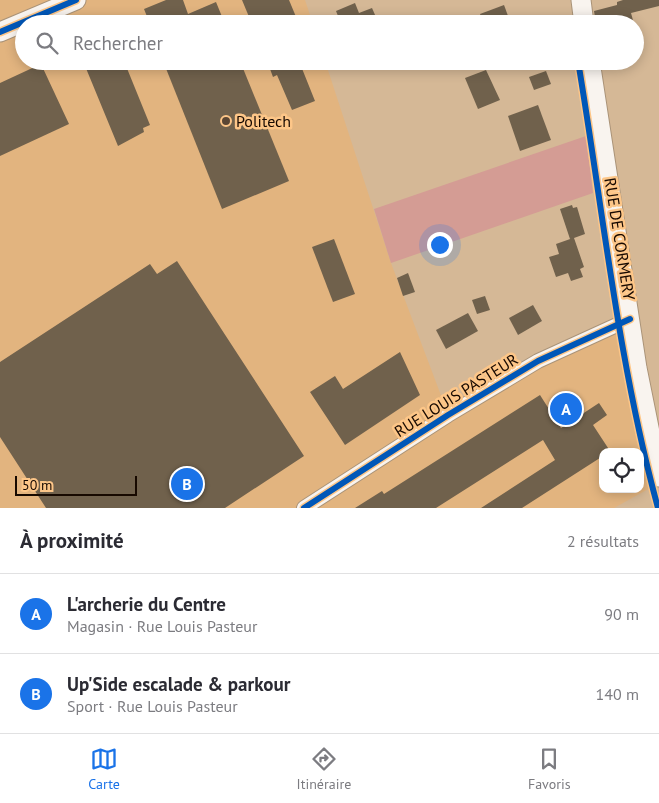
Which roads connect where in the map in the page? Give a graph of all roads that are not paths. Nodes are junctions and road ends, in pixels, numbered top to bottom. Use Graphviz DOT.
graph roads {
  1 [pos="76,0"];
  2 [pos="581,0"];
  3 [pos="40,15"];
  4 [pos="583,15"];
  5 [pos="15,26"];
  6 [pos="0,32"];
  7 [pos="591,70"];
  8 [pos="630,320"];
  9 [pos="659,477"];
  10 [pos="304,508"];
  1 -- 3 [label="main road"];
  2 -- 4 [label="main road"];
  5 -- 6 [label="main road"];
  7 -- 8 [label="main road, RUE DE CORMERY"];
  8 -- 9 [label="main road, RUE DE CORMERY"];
  8 -- 10 [label="street, RUE LOUIS PASTEUR"];
}
